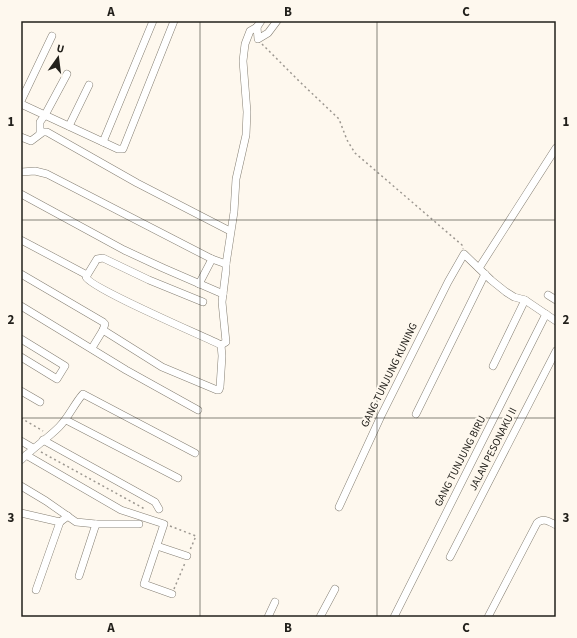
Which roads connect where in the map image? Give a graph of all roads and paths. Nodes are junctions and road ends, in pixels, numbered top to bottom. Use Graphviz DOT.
graph roads {
  1 [pos="153,21"];
  2 [pos="174,21"];
  3 [pos="277,21"];
  4 [pos="256,26"];
  5 [pos="52,36"];
  6 [pos="258,39"];
  7 [pos="66,74"];
  8 [pos="89,85"];
  9 [pos="21,103"];
  10 [pos="45,115"];
  11 [pos="69,126"];
  12 [pos="40,133"];
  13 [pos="21,137"];
  14 [pos="103,142"];
  15 [pos="556,148"];
  16 [pos="21,172"];
  17 [pos="21,194"];
  18 [pos="230,231"];
  19 [pos="21,240"];
  20 [pos="464,254"];
  21 [pos="212,259"];
  22 [pos="226,264"];
  23 [pos="479,268"];
  24 [pos="21,274"];
  25 [pos="485,274"];
  26 [pos="87,275"];
  27 [pos="199,284"];
  28 [pos="223,294"];
  29 [pos="548,295"];
  30 [pos="525,300"];
  31 [pos="556,300"];
  32 [pos="203,302"];
  33 [pos="21,306"];
  34 [pos="546,314"];
  35 [pos="556,321"];
  36 [pos="103,330"];
  37 [pos="21,340"];
  38 [pos="221,345"];
  39 [pos="92,348"];
  40 [pos="556,351"];
  41 [pos="21,358"];
  42 [pos="493,366"];
  43 [pos="21,390"];
  44 [pos="40,402"];
  45 [pos="198,410"];
  46 [pos="416,414"];
  47 [pos="21,418"];
  48 [pos="66,420"];
  49 [pos="50,435"];
  50 [pos="43,440"];
  51 [pos="21,441"];
  52 [pos="33,448"];
  53 [pos="195,453"];
  54 [pos="24,457"];
  55 [pos="178,478"];
  56 [pos="21,486"];
  57 [pos="339,507"];
  58 [pos="159,509"];
  59 [pos="21,514"];
  60 [pos="68,516"];
  61 [pos="149,519"];
  62 [pos="60,522"];
  63 [pos="96,524"];
  64 [pos="139,524"];
  65 [pos="556,525"];
  66 [pos="157,546"];
  67 [pos="187,556"];
  68 [pos="450,557"];
  69 [pos="79,576"];
  70 [pos="334,589"];
  71 [pos="36,590"];
  72 [pos="172,594"];
  73 [pos="275,602"];
  74 [pos="268,617"];
  75 [pos="320,617"];
  76 [pos="394,617"];
  77 [pos="488,617"];
  1 -- 14 [label="street"];
  2 -- 14 [label="street"];
  3 -- 6 [label="street"];
  4 -- 6 [label="street"];
  4 -- 18 [label="street"];
  5 -- 9 [label="street"];
  6 -- 20 [label="path"];
  7 -- 10 [label="street"];
  8 -- 11 [label="street"];
  9 -- 10 [label="street"];
  10 -- 11 [label="street"];
  10 -- 12 [label="street"];
  11 -- 14 [label="street"];
  12 -- 13 [label="street"];
  12 -- 18 [label="street"];
  15 -- 23 [label="street"];
  16 -- 21 [label="street"];
  17 -- 27 [label="street"];
  18 -- 22 [label="street"];
  19 -- 26 [label="street"];
  20 -- 23 [label="street"];
  20 -- 57 [label="street, GANG TUNJUNG KUNING"];
  21 -- 22 [label="street"];
  21 -- 27 [label="street"];
  22 -- 28 [label="street"];
  23 -- 25 [label="street"];
  24 -- 36 [label="street"];
  25 -- 30 [label="street"];
  25 -- 46 [label="street"];
  26 -- 32 [label="street"];
  26 -- 38 [label="street"];
  27 -- 28 [label="street"];
  28 -- 38 [label="street"];
  29 -- 31 [label="street"];
  30 -- 34 [label="street"];
  30 -- 42 [label="street"];
  33 -- 39 [label="street"];
  34 -- 35 [label="street"];
  34 -- 76 [label="street, GANG TUNJUNG BIRU"];
  36 -- 38 [label="street"];
  36 -- 39 [label="street"];
  37 -- 41 [label="street"];
  39 -- 45 [label="street"];
  40 -- 68 [label="street, JALAN PESONAKU II"];
  43 -- 44 [label="street"];
  47 -- 49 [label="path"];
  48 -- 49 [label="street"];
  48 -- 53 [label="street"];
  48 -- 55 [label="street"];
  49 -- 50 [label="street"];
  50 -- 52 [label="street"];
  50 -- 58 [label="street"];
  51 -- 52 [label="street"];
  52 -- 54 [label="street"];
  52 -- 61 [label="path"];
  54 -- 61 [label="street"];
  56 -- 60 [label="street"];
  59 -- 62 [label="street"];
  60 -- 62 [label="street"];
  60 -- 63 [label="street"];
  61 -- 66 [label="street"];
  62 -- 71 [label="street"];
  63 -- 64 [label="street"];
  63 -- 69 [label="street"];
  65 -- 77 [label="street"];
  66 -- 67 [label="street"];
  66 -- 72 [label="street"];
  70 -- 75 [label="street"];
  73 -- 74 [label="street"];
}
